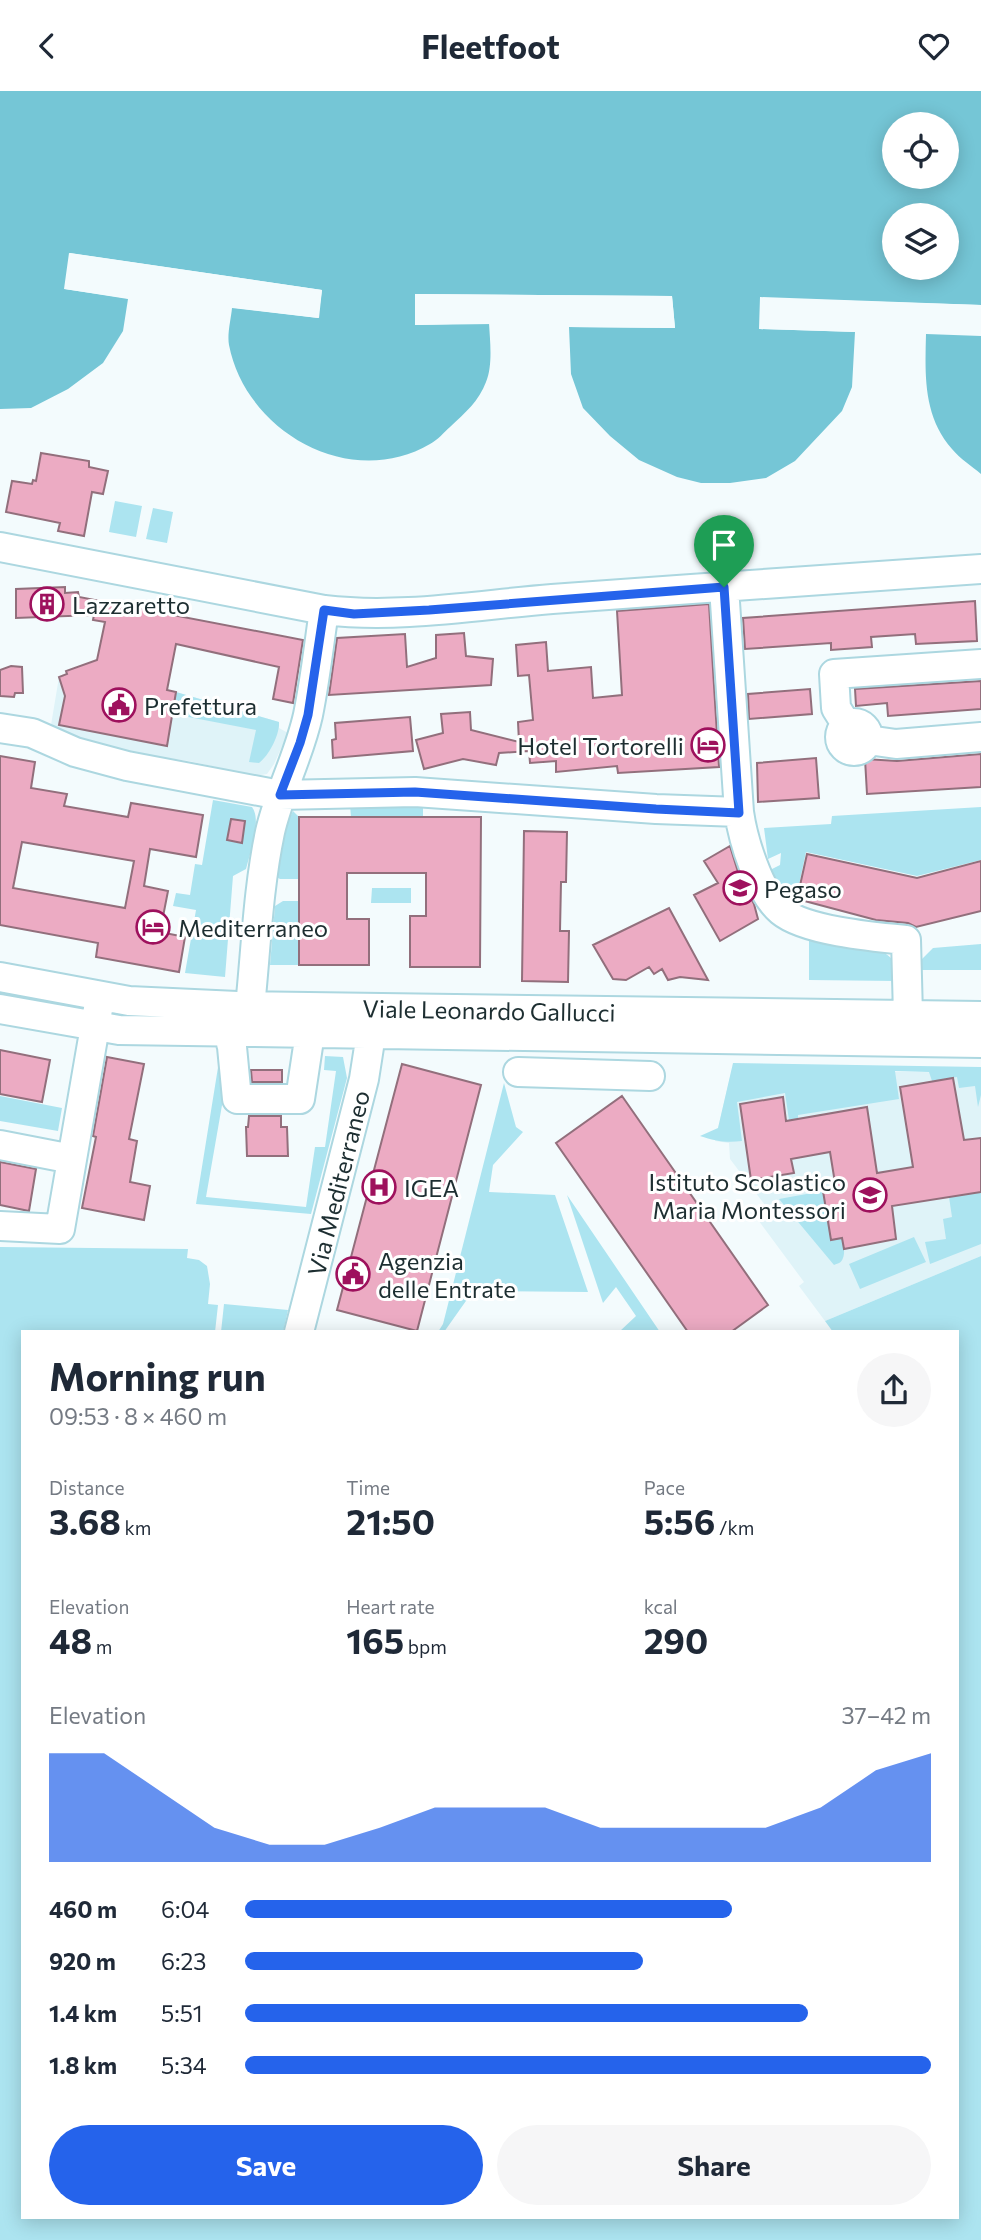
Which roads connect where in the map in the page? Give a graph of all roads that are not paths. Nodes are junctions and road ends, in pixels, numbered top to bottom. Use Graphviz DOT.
graph roads {
  1 [pos="0,547"];
  2 [pos="981,569"];
  3 [pos="724,587"];
  4 [pos="324,610"];
  5 [pos="981,664"];
  6 [pos="0,728"];
  7 [pos="981,737"];
  8 [pos="280,795"];
  9 [pos="739,813"];
  10 [pos="0,977"];
  11 [pos="100,996"];
  12 [pos="250,1007"];
  13 [pos="0,1009"];
  14 [pos="908,1015"];
  15 [pos="981,1016"];
  16 [pos="95,1026"];
  17 [pos="228,1032"];
  18 [pos="310,1033"];
  19 [pos="365,1033"];
  20 [pos="981,1043"];
  21 [pos="518,1072"];
  22 [pos="650,1076"];
  23 [pos="0,1145"];
  24 [pos="72,1159"];
  25 [pos="0,1226"];
  26 [pos="308,1324"];
  1 -- 4 [label="street"];
  2 -- 3 [label="street"];
  3 -- 4 [label="street"];
  3 -- 9 [label="street"];
  4 -- 8 [label="street"];
  5 -- 7 [label="street"];
  6 -- 8 [label="street"];
  8 -- 9 [label="street"];
  8 -- 12 [label="street"];
  9 -- 14 [label="street"];
  10 -- 11 [label="street, Viale Leonardo Gallucci"];
  11 -- 12 [label="street, Viale Leonardo Gallucci"];
  11 -- 16 [label="street"];
  12 -- 14 [label="street, Viale Leonardo Gallucci"];
  13 -- 16 [label="street, Viale Leonardo Gallucci"];
  14 -- 15 [label="street, Viale Leonardo Gallucci"];
  16 -- 17 [label="street, Viale Leonardo Gallucci"];
  16 -- 24 [label="street"];
  17 -- 18 [label="street, Viale Leonardo Gallucci"];
  17 -- 18 [label="street"];
  18 -- 19 [label="street, Viale Leonardo Gallucci"];
  19 -- 20 [label="street, Viale Leonardo Gallucci"];
  19 -- 26 [label="street, Via Mediterraneo"];
  21 -- 22 [label="street"];
  23 -- 24 [label="street"];
  24 -- 25 [label="street"];
}
